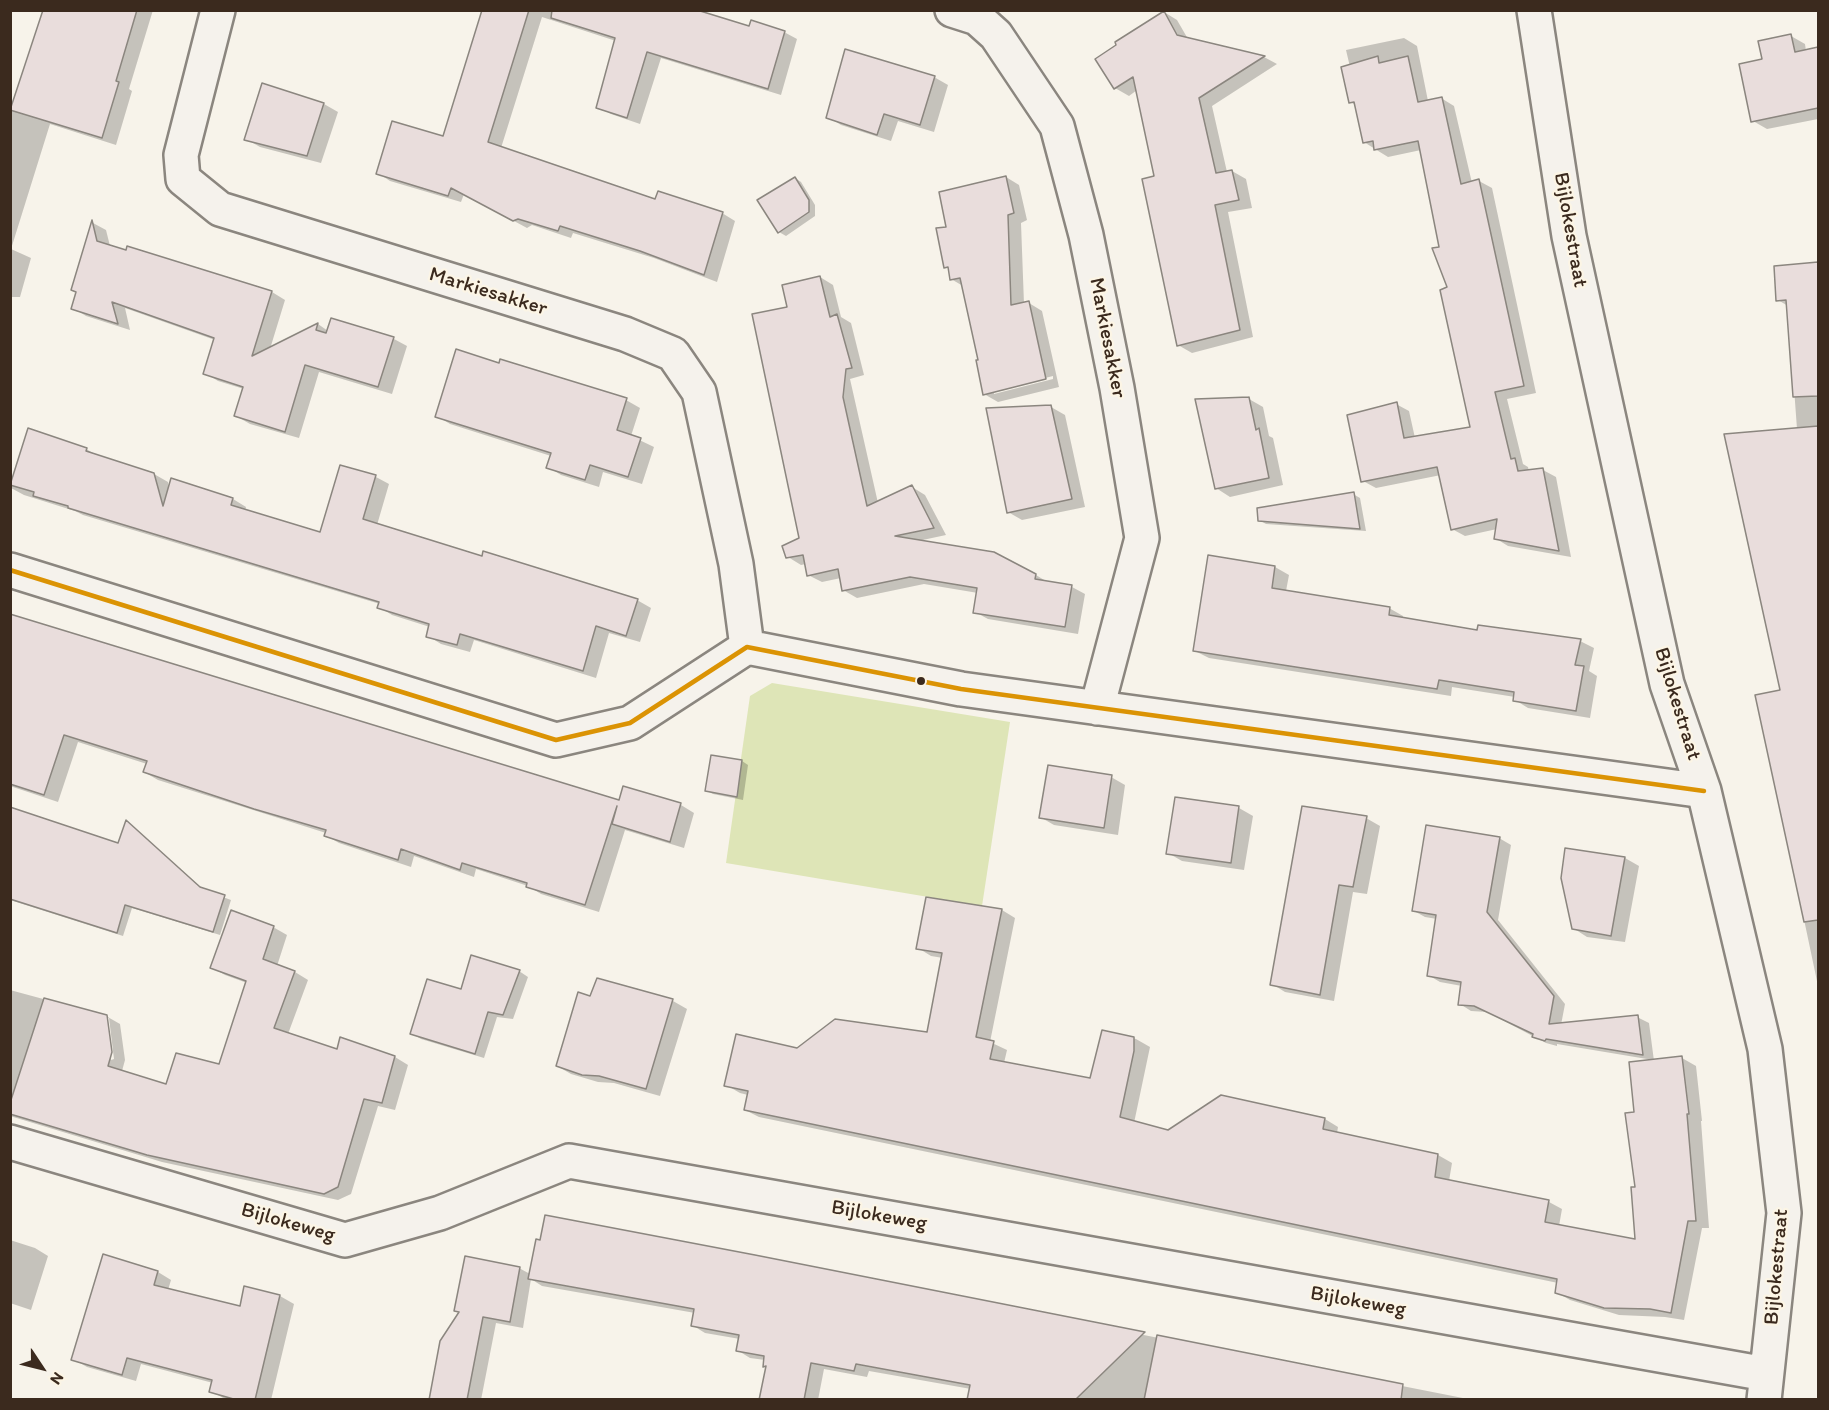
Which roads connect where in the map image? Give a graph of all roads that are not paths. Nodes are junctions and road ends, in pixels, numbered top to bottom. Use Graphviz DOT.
graph roads {
  1 [pos="218,10"];
  2 [pos="952,10"];
  3 [pos="1534,10"];
  4 [pos="10,570"];
  5 [pos="747,647"];
  6 [pos="1097,708"];
  7 [pos="1704,791"];
  8 [pos="10,1142"];
  9 [pos="1765,1387"];
  1 -- 5 [label="street, Markiesakker"];
  2 -- 6 [label="street, Markiesakker"];
  3 -- 7 [label="street, Bijlokestraat"];
  4 -- 5 [label="street"];
  5 -- 6 [label="street"];
  6 -- 7 [label="street"];
  7 -- 9 [label="street, Bijlokestraat"];
  8 -- 9 [label="street, Bijlokeweg"];
}
